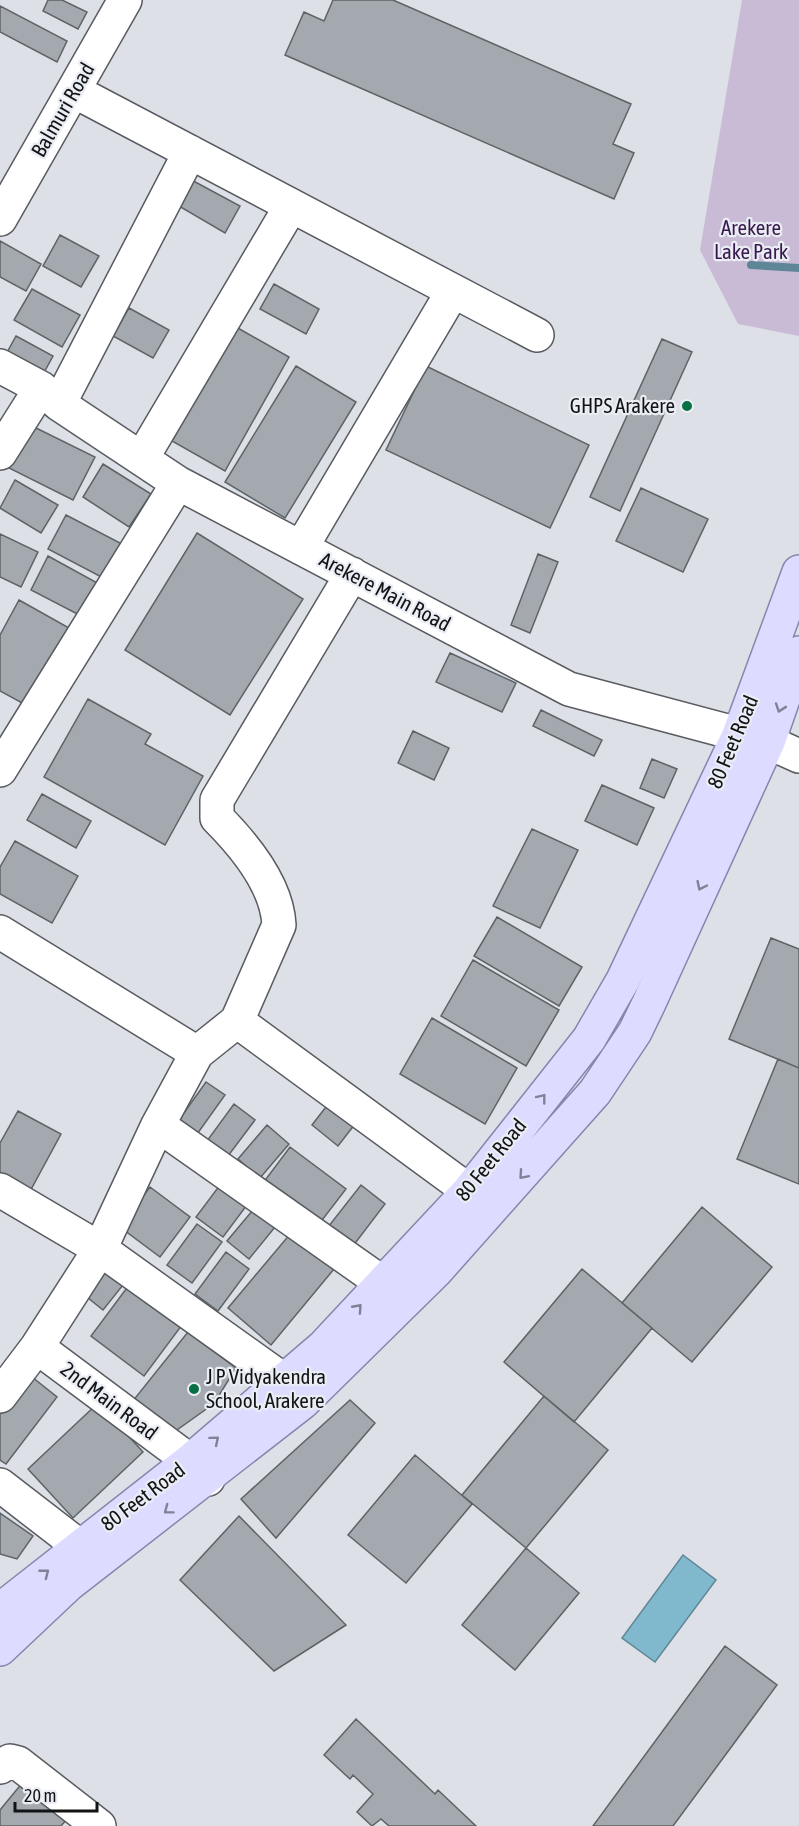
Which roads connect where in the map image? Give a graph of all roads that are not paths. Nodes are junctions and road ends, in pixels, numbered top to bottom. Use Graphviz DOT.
graph roads {
  1 [pos="125,0"];
  2 [pos="74,91"];
  3 [pos="190,152"];
  4 [pos="291,206"];
  5 [pos="0,219"];
  6 [pos="453,291"];
  7 [pos="537,335"];
  8 [pos="0,366"];
  9 [pos="50,396"];
  10 [pos="0,453"];
  11 [pos="142,458"];
  12 [pos="178,483"];
  13 [pos="301,548"];
  14 [pos="799,572"];
  15 [pos="352,574"];
  16 [pos="799,653"];
  17 [pos="753,738"];
  18 [pos="799,756"];
  19 [pos="0,770"];
  20 [pos="0,932"];
  21 [pos="237,1021"];
  22 [pos="596,1028"];
  23 [pos="625,1046"];
  24 [pos="197,1053"];
  25 [pos="158,1125"];
  26 [pos="0,1190"];
  27 [pos="480,1201"];
  28 [pos="100,1249"];
  29 [pos="381,1282"];
  30 [pos="37,1347"];
  31 [pos="286,1382"];
  32 [pos="0,1396"];
  33 [pos="199,1470"];
  34 [pos="0,1485"];
  35 [pos="78,1546"];
  36 [pos="0,1610"];
  37 [pos="0,1649"];
  38 [pos="0,1767"];
  39 [pos="99,1826"];
  1 -- 2 [label="street, Balmuri Road"];
  2 -- 3 [label="street"];
  2 -- 5 [label="street, Balmuri Road"];
  3 -- 4 [label="street"];
  3 -- 9 [label="street"];
  4 -- 6 [label="street"];
  4 -- 11 [label="street"];
  6 -- 7 [label="street"];
  6 -- 13 [label="street"];
  8 -- 9 [label="street, Arekere Main Road"];
  9 -- 10 [label="street"];
  9 -- 11 [label="street, Arekere Main Road"];
  11 -- 12 [label="street, Arekere Main Road"];
  12 -- 13 [label="street, Arekere Main Road"];
  12 -- 19 [label="street"];
  13 -- 15 [label="street, Arekere Main Road"];
  14 -- 17 [label="main road, 80 Feet Road"];
  15 -- 17 [label="street, Arekere Main Road"];
  15 -- 21 [label="street"];
  16 -- 17 [label="main road, 80 Feet Road, one-way"];
  17 -- 18 [label="street, Arekere Main Road"];
  17 -- 22 [label="main road, 80 Feet Road"];
  17 -- 23 [label="main road, 80 Feet Road, one-way"];
  20 -- 24 [label="street"];
  21 -- 24 [label="street"];
  21 -- 27 [label="street"];
  22 -- 23 [label="main road"];
  27 -- 22 [label="main road, 80 Feet Road, one-way"];
  23 -- 27 [label="main road, 80 Feet Road, one-way"];
  24 -- 25 [label="street"];
  25 -- 28 [label="street"];
  25 -- 29 [label="street"];
  26 -- 28 [label="street"];
  27 -- 29 [label="main road, 80 Feet Road"];
  27 -- 33 [label="main road, 80 Feet Road"];
  28 -- 30 [label="street"];
  28 -- 31 [label="street"];
  31 -- 29 [label="main road, 80 Feet Road, one-way"];
  30 -- 32 [label="street"];
  30 -- 33 [label="street, 2nd Main Road"];
  33 -- 31 [label="main road, 80 Feet Road, one-way"];
  33 -- 35 [label="main road, 80 Feet Road"];
  33 -- 37 [label="main road, 80 Feet Road, one-way"];
  34 -- 35 [label="street"];
  36 -- 35 [label="main road, 80 Feet Road, one-way"];
  38 -- 39 [label="street"];
}
